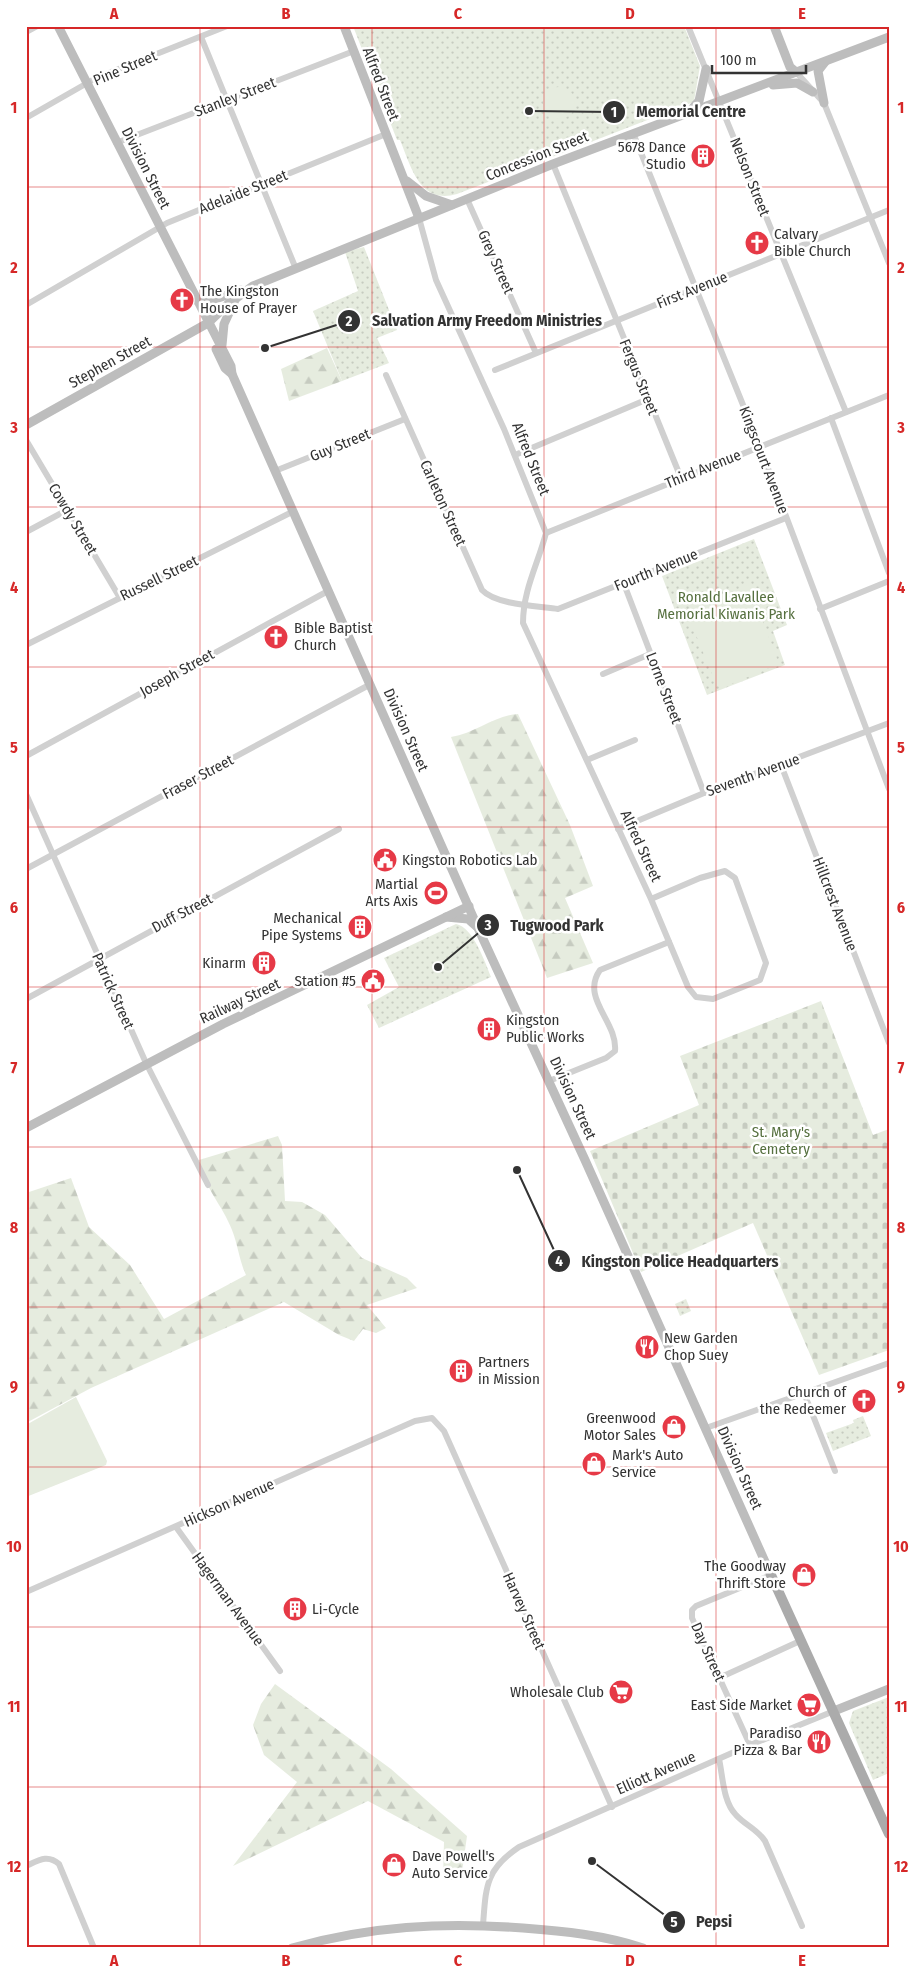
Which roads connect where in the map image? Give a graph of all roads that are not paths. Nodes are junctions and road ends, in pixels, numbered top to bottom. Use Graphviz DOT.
graph roads {
  1 [pos="37,26"];
  2 [pos="58,26"];
  3 [pos="227,26"];
  4 [pos="344,26"];
  5 [pos="688,26"];
  6 [pos="774,26"];
  7 [pos="26,32"];
  8 [pos="201,37"];
  9 [pos="889,38"];
  10 [pos="354,50"];
  11 [pos="827,60"];
  12 [pos="706,69"];
  13 [pos="796,72"];
  14 [pos="86,84"];
  15 [pos="762,86"];
  16 [pos="813,92"];
  17 [pos="226,100"];
  18 [pos="718,102"];
  19 [pos="824,103"];
  20 [pos="687,113"];
  21 [pos="26,118"];
  22 [pos="633,133"];
  23 [pos="386,134"];
  24 [pos="116,144"];
  25 [pos="553,164"];
  26 [pos="401,171"];
  27 [pos="261,185"];
  28 [pos="467,199"];
  29 [pos="452,205"];
  30 [pos="889,210"];
  31 [pos="419,218"];
  32 [pos="870,218"];
  33 [pos="160,228"];
  34 [pos="781,253"];
  35 [pos="889,263"];
  36 [pos="296,269"];
  37 [pos="253,286"];
  38 [pos="696,288"];
  39 [pos="236,298"];
  40 [pos="196,300"];
  41 [pos="26,305"];
  42 [pos="617,321"];
  43 [pos="208,323"];
  44 [pos="222,346"];
  45 [pos="536,353"];
  46 [pos="495,370"];
  47 [pos="232,374"];
  48 [pos="386,375"];
  49 [pos="889,395"];
  50 [pos="648,399"];
  51 [pos="846,412"];
  52 [pos="831,418"];
  53 [pos="405,419"];
  54 [pos="26,425"];
  55 [pos="26,440"];
  56 [pos="760,447"];
  57 [pos="515,455"];
  58 [pos="275,471"];
  59 [pos="681,478"];
  60 [pos="68,510"];
  61 [pos="292,512"];
  62 [pos="786,518"];
  63 [pos="26,532"];
  64 [pos="546,533"];
  65 [pos="889,573"];
  66 [pos="889,580"];
  67 [pos="624,584"];
  68 [pos="328,591"];
  69 [pos="120,598"];
  70 [pos="523,605"];
  71 [pos="820,609"];
  72 [pos="26,645"];
  73 [pos="650,654"];
  74 [pos="603,674"];
  75 [pos="369,684"];
  76 [pos="889,723"];
  77 [pos="867,731"];
  78 [pos="635,740"];
  79 [pos="26,756"];
  80 [pos="587,760"];
  81 [pos="781,765"];
  82 [pos="889,789"];
  83 [pos="704,793"];
  84 [pos="26,794"];
  85 [pos="339,829"];
  86 [pos="618,829"];
  87 [pos="53,855"];
  88 [pos="26,869"];
  89 [pos="651,899"];
  90 [pos="468,906"];
  91 [pos="445,916"];
  92 [pos="478,928"];
  93 [pos="669,942"];
  94 [pos="98,958"];
  95 [pos="26,999"];
  96 [pos="889,1043"];
  97 [pos="146,1063"];
  98 [pos="549,1081"];
  99 [pos="26,1128"];
  100 [pos="208,1185"];
  101 [pos="889,1363"];
  102 [pos="804,1393"];
  103 [pos="432,1418"];
  104 [pos="706,1428"];
  105 [pos="835,1471"];
  106 [pos="176,1527"];
  107 [pos="771,1575"];
  108 [pos="26,1592"];
  109 [pos="800,1641"];
  110 [pos="280,1671"];
  111 [pos="719,1678"];
  112 [pos="889,1689"];
  113 [pos="834,1711"];
  114 [pos="750,1745"];
  115 [pos="719,1759"];
  116 [pos="612,1807"];
  117 [pos="889,1834"];
  118 [pos="26,1866"];
  119 [pos="484,1925"];
  120 [pos="802,1926"];
  121 [pos="94,1948"];
  122 [pos="292,1948"];
  123 [pos="643,1948"];
  1 -- 7 [label="street"];
  2 -- 14 [label="main road, Division Street"];
  3 -- 8 [label="street, Pine Street"];
  4 -- 10 [label="main road, Alfred Street"];
  5 -- 12 [label="street, Nelson Street"];
  6 -- 13 [label="main road"];
  8 -- 14 [label="street, Pine Street"];
  8 -- 17 [label="street"];
  9 -- 11 [label="main road, Concession Street"];
  10 -- 17 [label="street, Stanley Street"];
  10 -- 23 [label="main road, Alfred Street"];
  11 -- 13 [label="main road, Concession Street"];
  11 -- 19 [label="main road"];
  12 -- 18 [label="street, Nelson Street"];
  12 -- 20 [label="main road"];
  13 -- 15 [label="main road, Concession Street"];
  13 -- 16 [label="street"];
  14 -- 21 [label="street, Pine Street"];
  14 -- 24 [label="main road, Division Street"];
  15 -- 16 [label="main road"];
  15 -- 18 [label="main road, Concession Street"];
  16 -- 19 [label="street"];
  17 -- 24 [label="street, Stanley Street"];
  17 -- 27 [label="street"];
  18 -- 20 [label="main road, Concession Street"];
  18 -- 34 [label="street, Nelson Street"];
  19 -- 32 [label="street"];
  20 -- 22 [label="main road, Concession Street"];
  22 -- 25 [label="main road, Concession Street"];
  22 -- 38 [label="street, Kingscourt Avenue"];
  23 -- 26 [label="main road, Alfred Street"];
  23 -- 27 [label="street, Adelaide Street"];
  24 -- 33 [label="main road, Division Street"];
  25 -- 28 [label="main road, Concession Street"];
  25 -- 42 [label="street, Fergus Street"];
  26 -- 29 [label="main road"];
  26 -- 31 [label="main road, Alfred Street"];
  27 -- 33 [label="street, Adelaide Street"];
  27 -- 36 [label="street"];
  28 -- 29 [label="main road, Concession Street"];
  28 -- 45 [label="street, Grey Street"];
  29 -- 31 [label="main road, Concession Street"];
  30 -- 32 [label="street, First Avenue"];
  31 -- 36 [label="main road, Concession Street"];
  31 -- 57 [label="street, Alfred Street"];
  32 -- 34 [label="street, First Avenue"];
  32 -- 35 [label="street"];
  33 -- 40 [label="main road, Division Street"];
  33 -- 41 [label="street, Adelaide Street"];
  34 -- 38 [label="street, First Avenue"];
  34 -- 51 [label="street, Nelson Street"];
  36 -- 37 [label="main road, Concession Street"];
  37 -- 39 [label="main road, Concession Street"];
  37 -- 40 [label="main road"];
  38 -- 42 [label="street, First Avenue"];
  38 -- 56 [label="street, Kingscourt Avenue"];
  39 -- 43 [label="main road, Concession Street"];
  39 -- 44 [label="main road"];
  40 -- 43 [label="main road, Division Street"];
  42 -- 45 [label="street, First Avenue"];
  42 -- 50 [label="street, Fergus Street"];
  43 -- 44 [label="main road, Division Street"];
  43 -- 47 [label="main road, Division Street"];
  43 -- 54 [label="main road, Stephen Street"];
  44 -- 47 [label="main road, Division Street"];
  45 -- 46 [label="street, First Avenue"];
  47 -- 58 [label="main road, Division Street"];
  48 -- 53 [label="street, Carleton Street"];
  49 -- 51 [label="street, Third Avenue"];
  50 -- 57 [label="street"];
  50 -- 59 [label="street, Fergus Street"];
  51 -- 52 [label="street, Third Avenue"];
  52 -- 56 [label="street, Third Avenue"];
  52 -- 65 [label="street"];
  53 -- 58 [label="street, Guy Street"];
  53 -- 70 [label="street, Carleton Street"];
  55 -- 60 [label="street, Cowdy Street"];
  56 -- 59 [label="street, Third Avenue"];
  56 -- 62 [label="street, Kingscourt Avenue"];
  57 -- 64 [label="street, Alfred Street"];
  58 -- 61 [label="main road, Division Street"];
  59 -- 64 [label="street, Third Avenue"];
  60 -- 63 [label="street"];
  60 -- 69 [label="street, Cowdy Street"];
  61 -- 68 [label="main road, Division Street"];
  61 -- 69 [label="street, Russell Street"];
  62 -- 67 [label="street, Fourth Avenue"];
  62 -- 71 [label="street, Kingscourt Avenue"];
  64 -- 70 [label="street, Alfred Street"];
  66 -- 71 [label="street"];
  67 -- 70 [label="street, Fourth Avenue"];
  67 -- 73 [label="street, Lorne Street"];
  68 -- 75 [label="main road, Division Street"];
  68 -- 79 [label="street, Joseph Street"];
  69 -- 72 [label="street, Russell Street"];
  70 -- 80 [label="street, Alfred Street"];
  71 -- 77 [label="street, Kingscourt Avenue"];
  73 -- 74 [label="street"];
  73 -- 83 [label="street, Lorne Street"];
  75 -- 87 [label="street, Fraser Street"];
  75 -- 90 [label="main road, Division Street"];
  76 -- 77 [label="street, Seventh Avenue"];
  77 -- 81 [label="street, Seventh Avenue"];
  77 -- 82 [label="street, Kingscourt Avenue"];
  78 -- 80 [label="street"];
  80 -- 86 [label="street, Alfred Street"];
  81 -- 83 [label="street, Seventh Avenue"];
  81 -- 96 [label="street, Hillcrest Avenue"];
  83 -- 86 [label="street, Seventh Avenue"];
  84 -- 87 [label="street, Patrick Street"];
  85 -- 94 [label="street, Duff Street"];
  86 -- 89 [label="street, Alfred Street"];
  87 -- 88 [label="street, Fraser Street"];
  87 -- 94 [label="street, Patrick Street"];
  89 -- 93 [label="street, Alfred Street"];
  89 -- 93 [label="street, Alfred Street"];
  90 -- 91 [label="main road, Railway Street"];
  90 -- 92 [label="main road, Division Street"];
  91 -- 92 [label="main road"];
  91 -- 97 [label="main road, Railway Street"];
  92 -- 98 [label="main road, Division Street"];
  93 -- 98 [label="street"];
  94 -- 95 [label="street, Duff Street"];
  94 -- 97 [label="street, Patrick Street"];
  97 -- 99 [label="main road, Railway Street"];
  97 -- 100 [label="street, Patrick Street"];
  98 -- 104 [label="main road, Division Street"];
  101 -- 102 [label="street"];
  102 -- 104 [label="street"];
  102 -- 105 [label="street"];
  103 -- 106 [label="street, Hickson Avenue"];
  103 -- 116 [label="street, Harvey Street"];
  104 -- 107 [label="main road, Division Street"];
  106 -- 108 [label="street, Hickson Avenue"];
  106 -- 110 [label="street, Hagerman Avenue"];
  107 -- 109 [label="main road, Division Street"];
  107 -- 111 [label="street, Day Street"];
  109 -- 111 [label="street"];
  109 -- 113 [label="main road, Division Street"];
  111 -- 114 [label="street, Day Street"];
  112 -- 113 [label="main road, Elliott Avenue"];
  113 -- 114 [label="street, Elliott Avenue"];
  113 -- 117 [label="main road, Division Street"];
  114 -- 115 [label="street, Elliott Avenue"];
  115 -- 116 [label="street, Elliott Avenue"];
  115 -- 120 [label="street"];
  116 -- 119 [label="street, Elliott Avenue"];
  118 -- 121 [label="street"];
  119 -- 122 [label="main road"];
  119 -- 123 [label="main road"];
}
